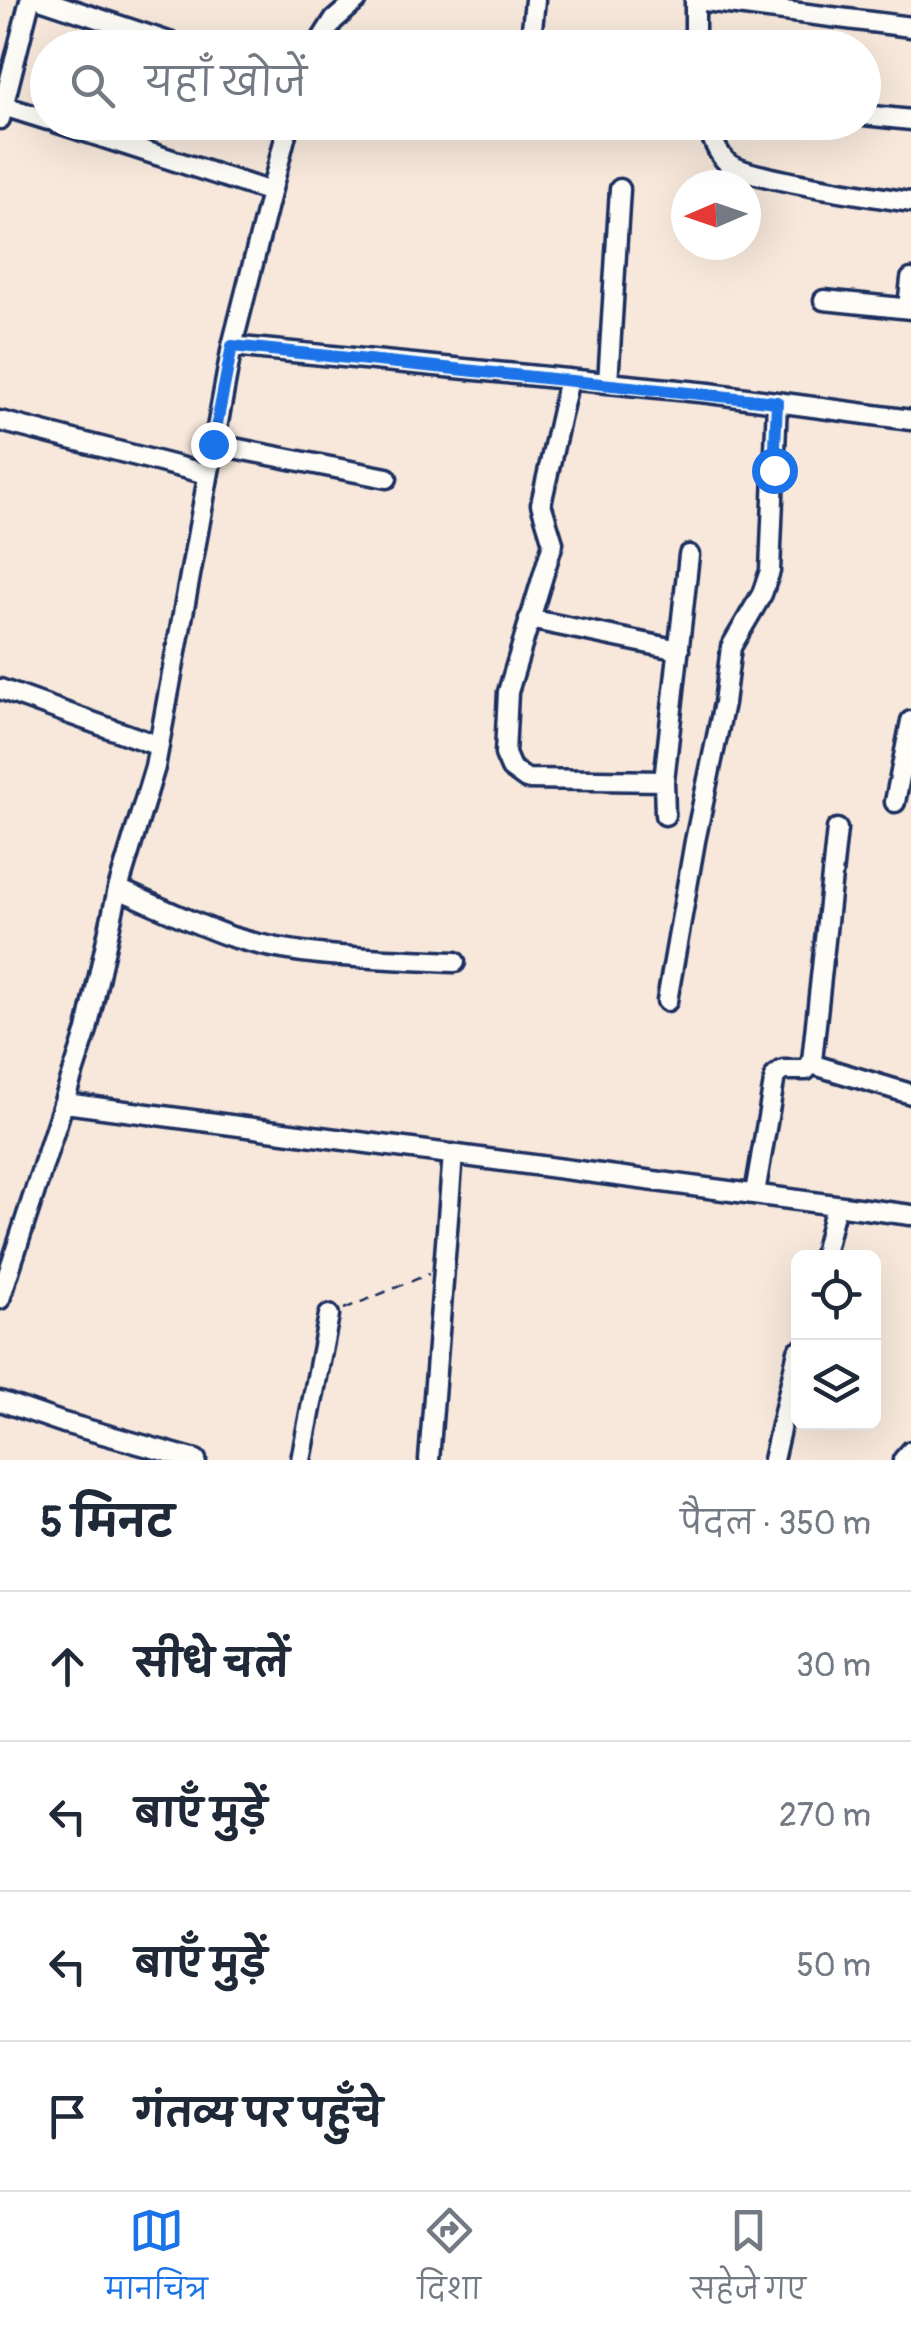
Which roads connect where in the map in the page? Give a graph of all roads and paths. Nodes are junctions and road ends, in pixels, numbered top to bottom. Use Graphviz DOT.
graph roads {
  1 [pos="30,0"];
  2 [pos="44,0"];
  3 [pos="357,0"];
  4 [pos="535,0"];
  5 [pos="696,0"];
  6 [pos="911,27"];
  7 [pos="133,30"];
  8 [pos="328,30"];
  9 [pos="532,30"];
  10 [pos="695,30"];
  11 [pos="1,110"];
  12 [pos="30,116"];
  13 [pos="881,116"];
  14 [pos="911,120"];
  15 [pos="111,140"];
  16 [pos="284,140"];
  17 [pos="713,140"];
  18 [pos="620,189"];
  19 [pos="271,192"];
  20 [pos="911,202"];
  21 [pos="911,279"];
  22 [pos="824,300"];
  23 [pos="910,308"];
  24 [pos="232,346"];
  25 [pos="569,380"];
  26 [pos="608,383"];
  27 [pos="777,402"];
  28 [pos="911,420"];
  29 [pos="0,421"];
  30 [pos="213,444"];
  31 [pos="208,474"];
  32 [pos="387,478"];
  33 [pos="689,555"];
  34 [pos="529,620"];
  35 [pos="679,650"];
  36 [pos="0,689"];
  37 [pos="911,721"];
  38 [pos="159,746"];
  39 [pos="664,781"];
  40 [pos="895,802"];
  41 [pos="665,815"];
  42 [pos="838,828"];
  43 [pos="118,889"];
  44 [pos="455,962"];
  45 [pos="667,1001"];
  46 [pos="811,1064"];
  47 [pos="911,1094"];
  48 [pos="65,1103"];
  49 [pos="453,1154"];
  50 [pos="754,1193"];
  51 [pos="836,1205"];
  52 [pos="911,1215"];
  53 [pos="825,1250"];
  54 [pos="443,1268"];
  55 [pos="0,1299"];
  56 [pos="329,1315"];
  57 [pos="791,1382"];
  58 [pos="0,1401"];
  59 [pos="911,1451"];
  60 [pos="196,1460"];
  61 [pos="301,1460"];
  62 [pos="429,1460"];
  63 [pos="773,1460"];
  64 [pos="903,1460"];
  1 -- 11 [label="street"];
  2 -- 7 [label="street"];
  3 -- 8 [label="street"];
  4 -- 9 [label="street"];
  5 -- 6 [label="street"];
  5 -- 10 [label="street"];
  11 -- 12 [label="street"];
  13 -- 14 [label="street"];
  15 -- 19 [label="street"];
  16 -- 19 [label="street"];
  17 -- 20 [label="street"];
  18 -- 26 [label="street"];
  19 -- 24 [label="street"];
  21 -- 23 [label="street"];
  22 -- 23 [label="street"];
  24 -- 25 [label="street"];
  24 -- 30 [label="street"];
  25 -- 26 [label="street"];
  25 -- 34 [label="street"];
  26 -- 27 [label="street"];
  27 -- 28 [label="street"];
  27 -- 45 [label="street"];
  29 -- 31 [label="street"];
  30 -- 31 [label="street"];
  30 -- 32 [label="street"];
  31 -- 38 [label="street"];
  33 -- 35 [label="street"];
  34 -- 35 [label="street"];
  34 -- 39 [label="street"];
  35 -- 39 [label="street"];
  36 -- 38 [label="street"];
  37 -- 40 [label="street"];
  38 -- 43 [label="street"];
  39 -- 41 [label="street"];
  42 -- 46 [label="street"];
  43 -- 44 [label="street"];
  43 -- 48 [label="street"];
  46 -- 47 [label="street"];
  46 -- 50 [label="street"];
  48 -- 49 [label="street"];
  48 -- 55 [label="street"];
  49 -- 50 [label="street"];
  49 -- 54 [label="street"];
  50 -- 51 [label="street"];
  51 -- 52 [label="street"];
  51 -- 53 [label="street"];
  54 -- 56 [label="path"];
  54 -- 62 [label="street"];
  56 -- 61 [label="street"];
  57 -- 63 [label="street"];
  58 -- 60 [label="street"];
  59 -- 64 [label="street"];
}
